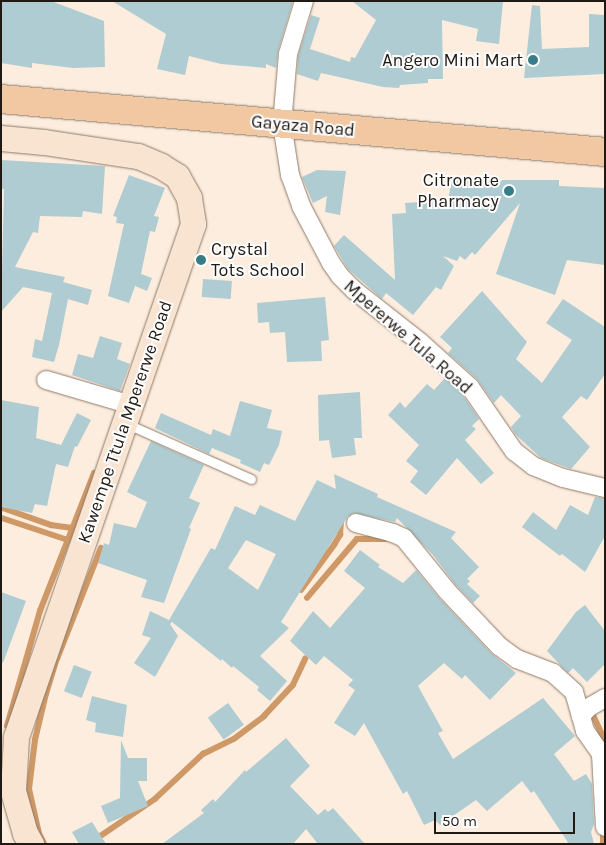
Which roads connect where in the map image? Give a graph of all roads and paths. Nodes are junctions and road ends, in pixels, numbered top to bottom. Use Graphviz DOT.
graph roads {
  1 [pos="304,1"];
  2 [pos="1,99"];
  3 [pos="282,124"];
  4 [pos="1,138"];
  5 [pos="605,152"];
  6 [pos="46,380"];
  7 [pos="128,414"];
  8 [pos="251,479"];
  9 [pos="605,488"];
  10 [pos="356,523"];
  11 [pos="605,698"];
  12 [pos="581,716"];
  13 [pos="605,827"];
  14 [pos="31,844"];
  1 -- 3 [label="street, Mpererwe Tula Road"];
  2 -- 3 [label="main road, Gayaza Road"];
  3 -- 5 [label="main road, Gayaza Road"];
  3 -- 9 [label="street, Mpererwe Tula Road"];
  4 -- 7 [label="street, Kawempe Ttula Mpererwe Road"];
  6 -- 7 [label="street"];
  7 -- 8 [label="lane"];
  7 -- 14 [label="street, Kawempe Ttula Mpererwe Road"];
  10 -- 12 [label="street"];
  11 -- 12 [label="street"];
  12 -- 13 [label="street"];
}
